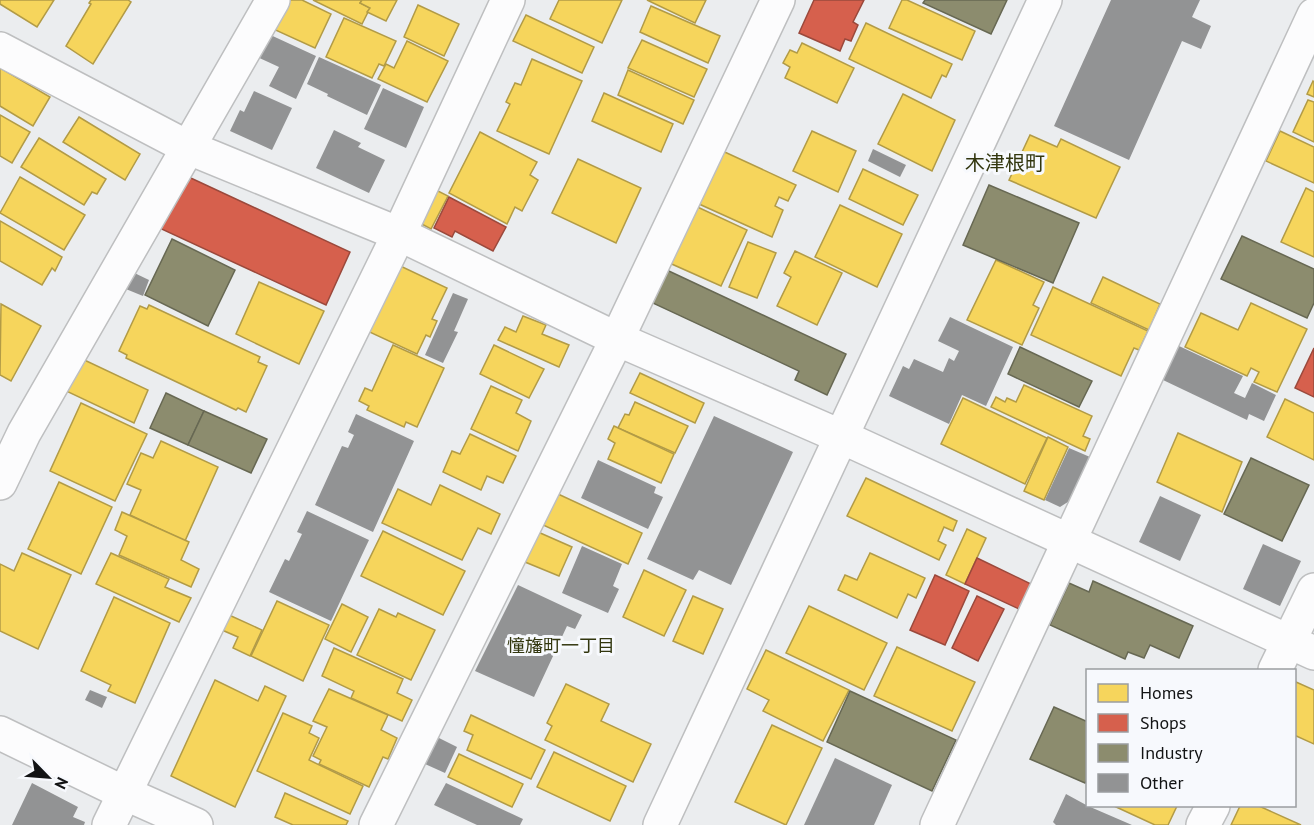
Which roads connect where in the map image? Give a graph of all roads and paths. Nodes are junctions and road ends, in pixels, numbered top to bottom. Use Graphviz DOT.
graph roads {
  1 [pos="273,0"];
  2 [pos="508,0"];
  3 [pos="778,0"];
  4 [pos="1045,0"];
  5 [pos="1314,15"];
  6 [pos="0,50"];
  7 [pos="187,147"];
  8 [pos="399,234"];
  9 [pos="617,339"];
  10 [pos="842,437"];
  11 [pos="0,483"];
  12 [pos="1070,541"];
  13 [pos="1314,590"];
  14 [pos="1302,647"];
  15 [pos="1276,669"];
  16 [pos="0,734"];
  17 [pos="124,793"];
  18 [pos="1212,807"];
  19 [pos="109,825"];
  20 [pos="196,825"];
  21 [pos="375,825"];
  22 [pos="660,825"];
  23 [pos="938,825"];
  24 [pos="1203,825"];
  1 -- 7 [label="street"];
  2 -- 8 [label="street"];
  3 -- 9 [label="street"];
  4 -- 10 [label="street"];
  5 -- 12 [label="street"];
  6 -- 7 [label="street"];
  7 -- 8 [label="street"];
  7 -- 11 [label="street"];
  8 -- 9 [label="street"];
  8 -- 17 [label="street"];
  9 -- 10 [label="street"];
  9 -- 21 [label="street"];
  10 -- 12 [label="street"];
  10 -- 22 [label="street"];
  12 -- 14 [label="street"];
  12 -- 23 [label="street"];
  13 -- 14 [label="street"];
  14 -- 15 [label="street"];
  16 -- 17 [label="street"];
  17 -- 19 [label="street"];
  17 -- 20 [label="street"];
  18 -- 24 [label="street"];
}
